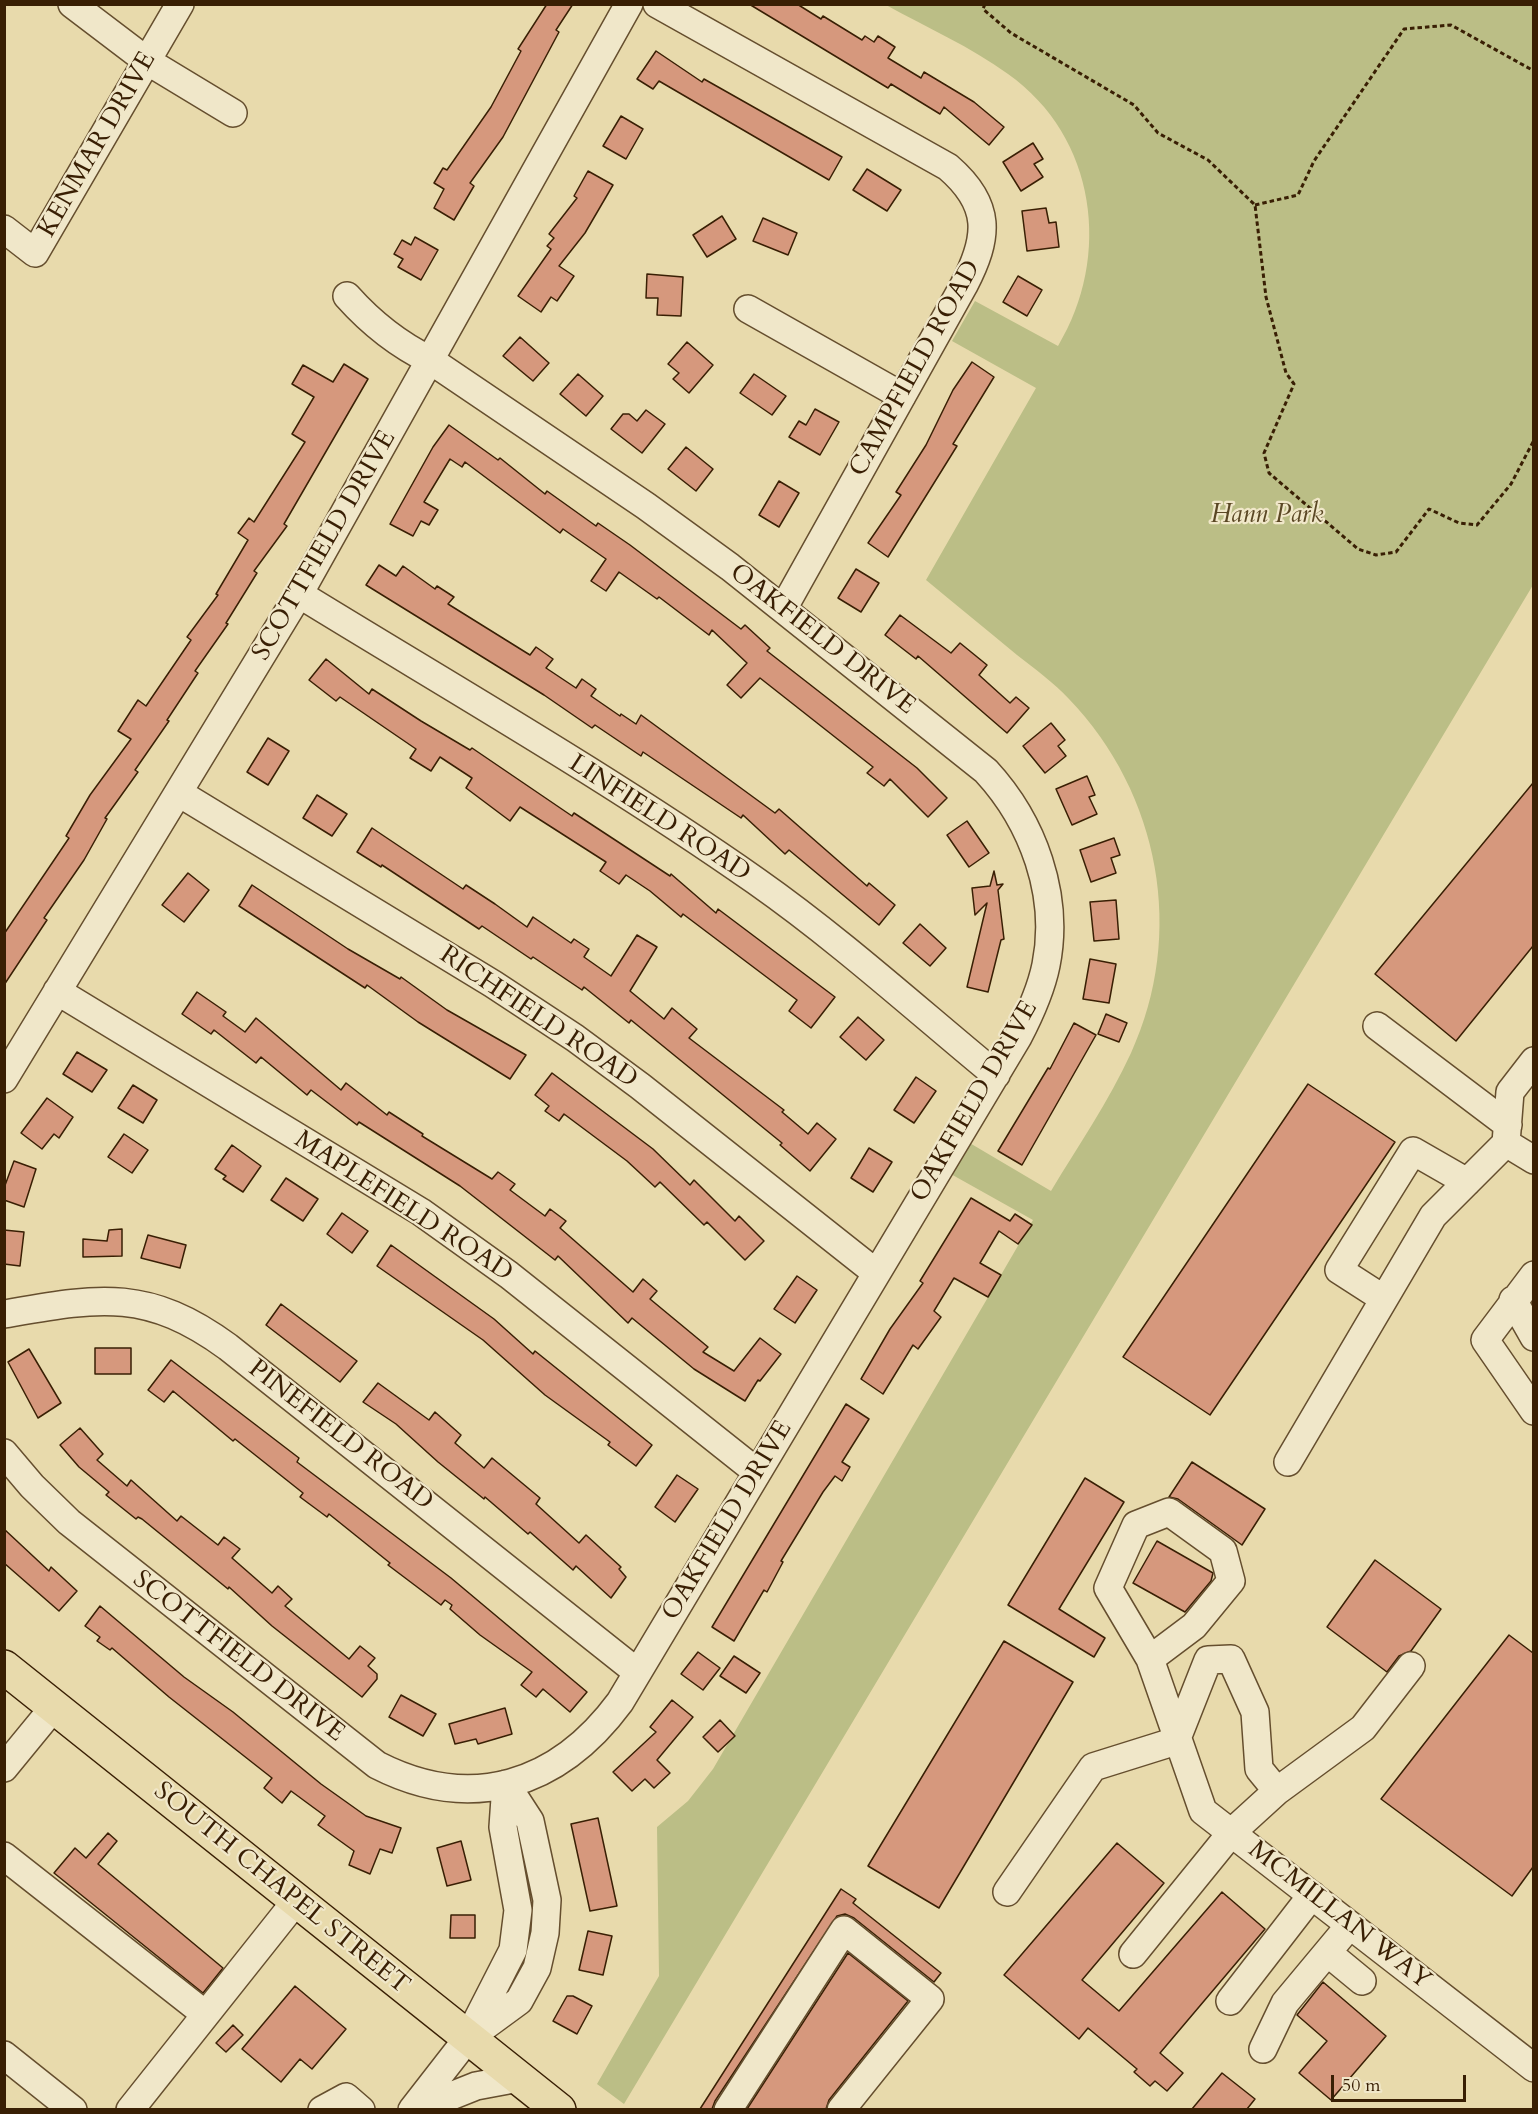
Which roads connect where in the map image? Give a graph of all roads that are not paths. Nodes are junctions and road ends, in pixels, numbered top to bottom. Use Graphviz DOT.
graph roads {
  1 [pos="72,4"];
  2 [pos="180,4"];
  3 [pos="629,4"];
  4 [pos="657,4"];
  5 [pos="147,61"];
  6 [pos="233,113"];
  7 [pos="4,230"];
  8 [pos="347,296"];
  9 [pos="748,309"];
  10 [pos="430,360"];
  11 [pos="902,396"];
  12 [pos="300,594"];
  13 [pos="783,609"];
  14 [pos="179,793"];
  15 [pos="57,991"];
  16 [pos="1377,1026"];
  17 [pos="1533,1060"];
  18 [pos="996,1074"];
  19 [pos="4,1079"];
  20 [pos="1507,1134"];
  21 [pos="1533,1160"];
  22 [pos="1467,1182"];
  23 [pos="875,1272"];
  24 [pos="1533,1275"];
  25 [pos="1384,1299"];
  26 [pos="1513,1300"];
  27 [pos="4,1314"];
  28 [pos="1533,1337"];
  29 [pos="1533,1411"];
  30 [pos="4,1453"];
  31 [pos="1288,1462"];
  32 [pos="757,1472"];
  33 [pos="1149,1659"];
  34 [pos="1411,1666"];
  35 [pos="4,1667"];
  36 [pos="637,1672"];
  37 [pos="54,1707"];
  38 [pos="17,1736"];
  39 [pos="1176,1741"];
  40 [pos="4,1768"];
  41 [pos="507,1784"];
  42 [pos="1277,1791"];
  43 [pos="1232,1832"];
  44 [pos="4,1856"];
  45 [pos="1007,1892"];
  46 [pos="1312,1895"];
  47 [pos="296,1901"];
  48 [pos="1350,1925"];
  49 [pos="1328,1953"];
  50 [pos="1133,1954"];
  51 [pos="1362,1981"];
  52 [pos="1230,2001"];
  53 [pos="205,2014"];
  54 [pos="468,2038"];
  55 [pos="1263,2049"];
  56 [pos="4,2055"];
  57 [pos="1533,2068"];
  58 [pos="519,2078"];
  59 [pos="73,2109"];
  60 [pos="130,2109"];
  61 [pos="322,2109"];
  62 [pos="361,2109"];
  63 [pos="414,2109"];
  64 [pos="559,2109"];
  65 [pos="728,2109"];
  66 [pos="841,2109"];
  1 -- 5 [label="street"];
  2 -- 5 [label="street, KENMAR DRIVE"];
  3 -- 10 [label="street, SCOTTFIELD DRIVE"];
  4 -- 11 [label="street, CAMPFIELD ROAD"];
  5 -- 6 [label="street"];
  5 -- 7 [label="street, KENMAR DRIVE"];
  8 -- 10 [label="street, OAKFIELD DRIVE"];
  9 -- 11 [label="street"];
  10 -- 12 [label="street, SCOTTFIELD DRIVE"];
  10 -- 13 [label="street, OAKFIELD DRIVE"];
  11 -- 13 [label="street, CAMPFIELD ROAD"];
  12 -- 14 [label="street, SCOTTFIELD DRIVE"];
  12 -- 18 [label="street, LINFIELD ROAD"];
  13 -- 18 [label="street, OAKFIELD DRIVE"];
  14 -- 15 [label="street, SCOTTFIELD DRIVE"];
  14 -- 23 [label="street, RICHFIELD ROAD"];
  15 -- 19 [label="street, SCOTTFIELD DRIVE"];
  15 -- 32 [label="street, MAPLEFIELD ROAD"];
  16 -- 20 [label="street"];
  17 -- 20 [label="street"];
  18 -- 23 [label="street, OAKFIELD DRIVE"];
  20 -- 21 [label="street"];
  20 -- 22 [label="street"];
  22 -- 25 [label="street"];
  22 -- 25 [label="street"];
  23 -- 32 [label="street, OAKFIELD DRIVE"];
  24 -- 26 [label="street"];
  25 -- 31 [label="street"];
  26 -- 28 [label="street"];
  26 -- 29 [label="street"];
  27 -- 36 [label="street, PINEFIELD ROAD"];
  30 -- 41 [label="street, SCOTTFIELD DRIVE"];
  32 -- 36 [label="street, OAKFIELD DRIVE"];
  33 -- 33 [label="street"];
  33 -- 39 [label="street, MCMILLAN WAY"];
  34 -- 42 [label="street"];
  35 -- 37 [label="main road, SOUTH CHAPEL STREET"];
  36 -- 41 [label="street, OAKFIELD DRIVE"];
  37 -- 38 [label="street"];
  37 -- 47 [label="main road, SOUTH CHAPEL STREET"];
  38 -- 40 [label="street"];
  39 -- 42 [label="street"];
  39 -- 43 [label="street, MCMILLAN WAY"];
  39 -- 45 [label="street"];
  41 -- 54 [label="street"];
  42 -- 43 [label="street"];
  43 -- 46 [label="street, MCMILLAN WAY"];
  43 -- 50 [label="street"];
  44 -- 53 [label="street"];
  46 -- 48 [label="street, MCMILLAN WAY"];
  46 -- 52 [label="street"];
  47 -- 53 [label="street"];
  47 -- 54 [label="main road, SOUTH CHAPEL STREET"];
  48 -- 49 [label="street"];
  48 -- 57 [label="street, MCMILLAN WAY"];
  49 -- 51 [label="street"];
  49 -- 55 [label="street"];
  53 -- 60 [label="street"];
  54 -- 58 [label="main road, SOUTH CHAPEL STREET"];
  54 -- 63 [label="street"];
  56 -- 59 [label="street"];
  58 -- 63 [label="street"];
  58 -- 64 [label="main road, SOUTH CHAPEL STREET"];
  61 -- 62 [label="street"];
  65 -- 66 [label="street"];
}
